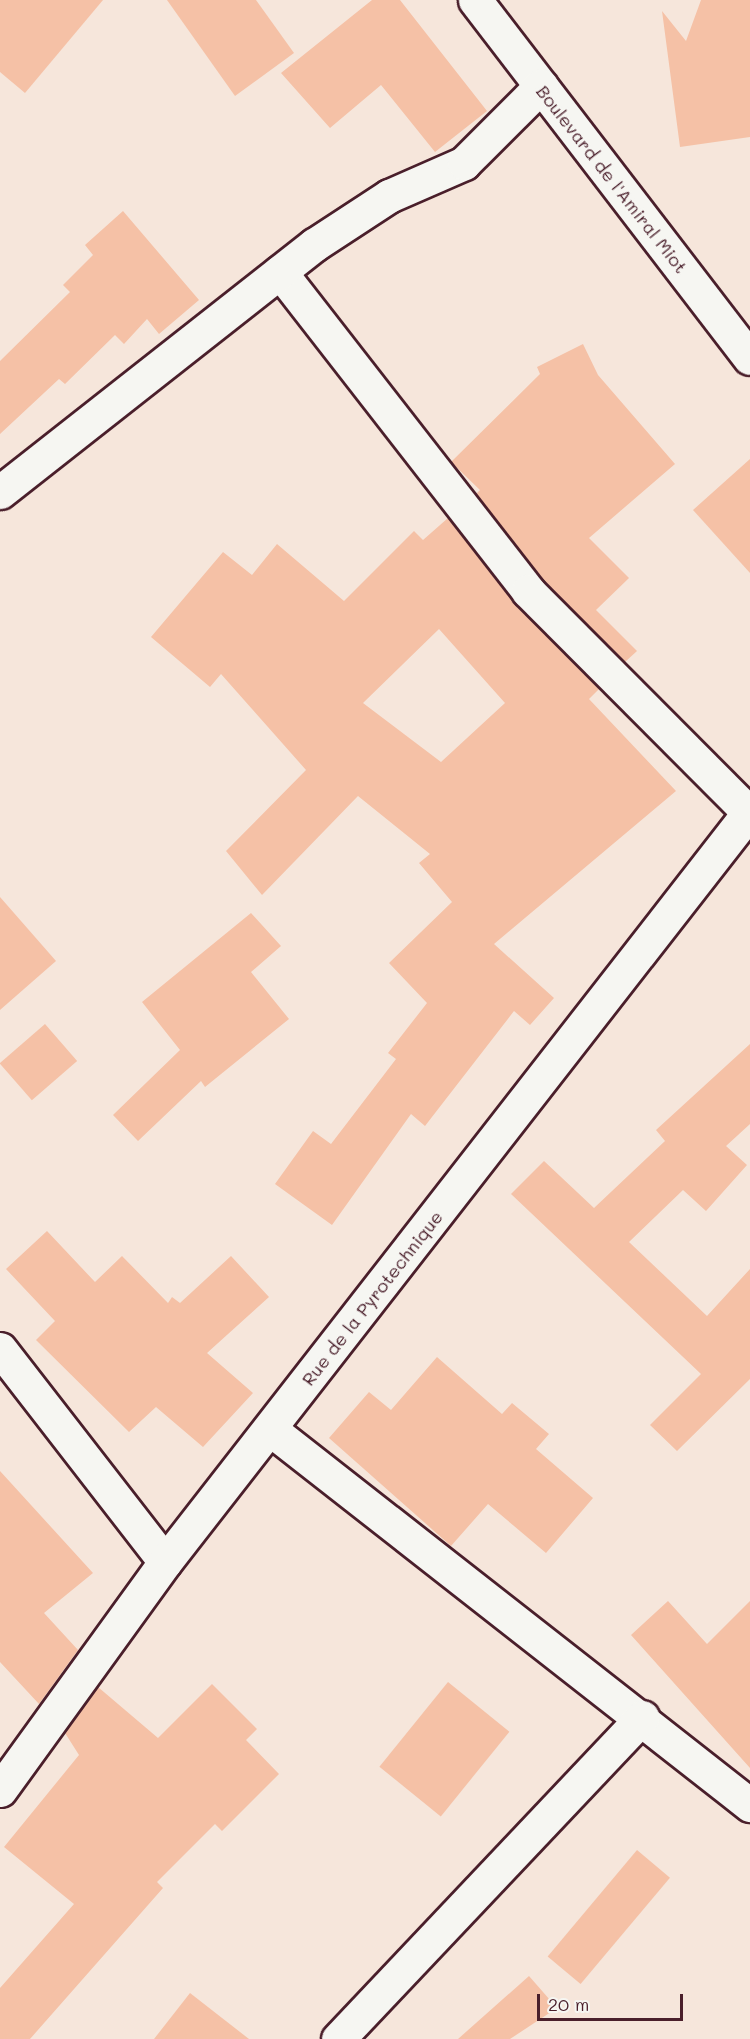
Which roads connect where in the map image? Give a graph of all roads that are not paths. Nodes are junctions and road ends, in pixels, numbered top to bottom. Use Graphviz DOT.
graph roads {
  1 [pos="475,0"];
  2 [pos="541,86"];
  3 [pos="280,272"];
  4 [pos="750,358"];
  5 [pos="0,492"];
  6 [pos="749,812"];
  7 [pos="0,1349"];
  8 [pos="270,1429"];
  9 [pos="165,1562"];
  10 [pos="642,1717"];
  11 [pos="0,1790"];
  12 [pos="750,1805"];
  13 [pos="338,2039"];
  1 -- 2 [label="street, Boulevard de l'Amiral Miot"];
  2 -- 3 [label="street"];
  2 -- 4 [label="street, Boulevard de l'Amiral Miot"];
  3 -- 5 [label="street"];
  3 -- 6 [label="street"];
  6 -- 8 [label="street, Rue de la Pyrotechnique"];
  7 -- 9 [label="street"];
  8 -- 9 [label="street, Rue de la Pyrotechnique"];
  8 -- 10 [label="street"];
  9 -- 11 [label="street, Rue de la Pyrotechnique"];
  10 -- 12 [label="street"];
  10 -- 13 [label="street"];
}
